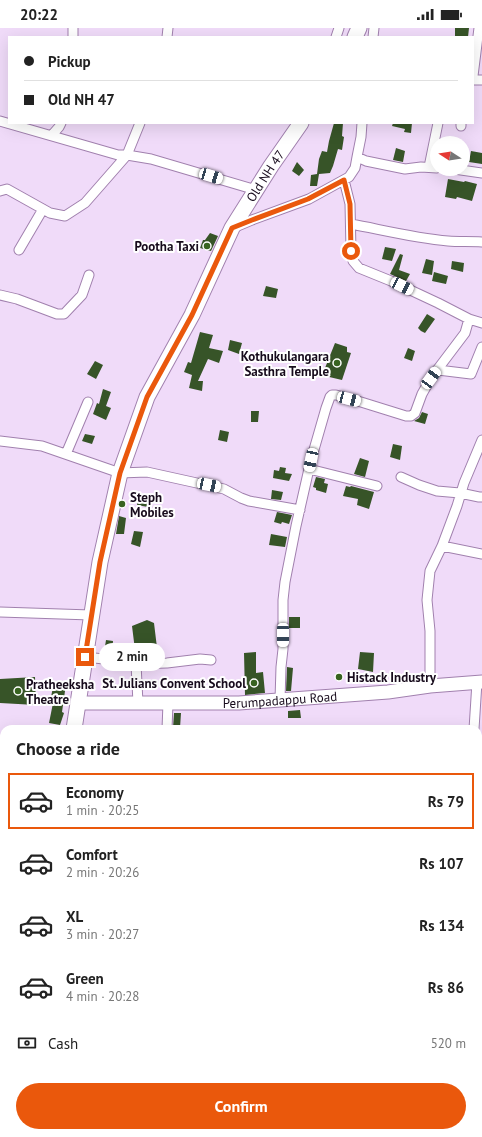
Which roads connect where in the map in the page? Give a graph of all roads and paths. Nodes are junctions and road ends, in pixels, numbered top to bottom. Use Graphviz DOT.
graph roads {
  1 [pos="480,28"];
  2 [pos="474,69"];
  3 [pos="11,124"];
  4 [pos="60,124"];
  5 [pos="140,124"];
  6 [pos="300,124"];
  7 [pos="362,124"];
  8 [pos="438,124"];
  9 [pos="52,135"];
  10 [pos="437,136"];
  11 [pos="127,155"];
  12 [pos="357,157"];
  13 [pos="430,167"];
  14 [pos="470,171"];
  15 [pos="482,173"];
  16 [pos="344,180"];
  17 [pos="256,190"];
  18 [pos="0,191"];
  19 [pos="43,209"];
  20 [pos="351,224"];
  21 [pos="232,228"];
  22 [pos="482,242"];
  23 [pos="19,250"];
  24 [pos="89,275"];
  25 [pos="0,295"];
  26 [pos="469,319"];
  27 [pos="482,323"];
  28 [pos="482,347"];
  29 [pos="438,370"];
  30 [pos="88,402"];
  31 [pos="482,440"];
  32 [pos="0,441"];
  33 [pos="66,454"];
  34 [pos="309,469"];
  35 [pos="120,473"];
  36 [pos="401,477"];
  37 [pos="377,486"];
  38 [pos="460,493"];
  39 [pos="482,496"];
  40 [pos="300,510"];
  41 [pos="442,546"];
  42 [pos="482,554"];
  43 [pos="0,612"];
  44 [pos="91,615"];
  45 [pos="85,657"];
  46 [pos="211,660"];
  47 [pos="136,664"];
  48 [pos="479,682"];
  49 [pos="430,686"];
  50 [pos="280,700"];
  51 [pos="77,703"];
  52 [pos="138,703"];
  53 [pos="168,703"];
  54 [pos="74,725"];
  55 [pos="167,725"];
  56 [pos="474,725"];
  1 -- 2 [label="street"];
  3 -- 9 [label="street"];
  4 -- 9 [label="street"];
  5 -- 11 [label="street"];
  6 -- 17 [label="main road, Old NH 47"];
  7 -- 12 [label="street"];
  8 -- 10 [label="street"];
  9 -- 11 [label="street"];
  11 -- 17 [label="street"];
  11 -- 19 [label="street"];
  12 -- 13 [label="street"];
  12 -- 16 [label="street"];
  14 -- 15 [label="street"];
  16 -- 20 [label="street"];
  16 -- 21 [label="street"];
  17 -- 21 [label="main road, Old NH 47"];
  18 -- 19 [label="street"];
  19 -- 23 [label="street"];
  20 -- 22 [label="street"];
  20 -- 26 [label="street"];
  21 -- 35 [label="main road, Old NH 47"];
  24 -- 25 [label="street"];
  26 -- 27 [label="street"];
  26 -- 29 [label="street"];
  28 -- 29 [label="street"];
  29 -- 34 [label="street"];
  30 -- 33 [label="street"];
  31 -- 38 [label="street"];
  32 -- 33 [label="street"];
  33 -- 35 [label="street"];
  34 -- 37 [label="street"];
  34 -- 40 [label="street"];
  35 -- 40 [label="street"];
  35 -- 44 [label="main road, Old NH 47"];
  36 -- 38 [label="street"];
  38 -- 39 [label="street"];
  38 -- 41 [label="street"];
  40 -- 50 [label="street"];
  41 -- 42 [label="street"];
  41 -- 49 [label="street"];
  43 -- 44 [label="street"];
  44 -- 45 [label="main road, Old NH 47"];
  45 -- 47 [label="street"];
  45 -- 51 [label="main road, Old NH 47"];
  46 -- 47 [label="street"];
  47 -- 52 [label="street"];
  48 -- 49 [label="main road, Perumpadappu Road"];
  48 -- 56 [label="street"];
  49 -- 50 [label="main road, Perumpadappu Road"];
  50 -- 53 [label="main road, Perumpadappu Road"];
  51 -- 52 [label="main road, Perumpadappu Road"];
  51 -- 54 [label="main road, Old NH 47"];
  52 -- 53 [label="main road, Perumpadappu Road"];
  53 -- 55 [label="street"];
}
